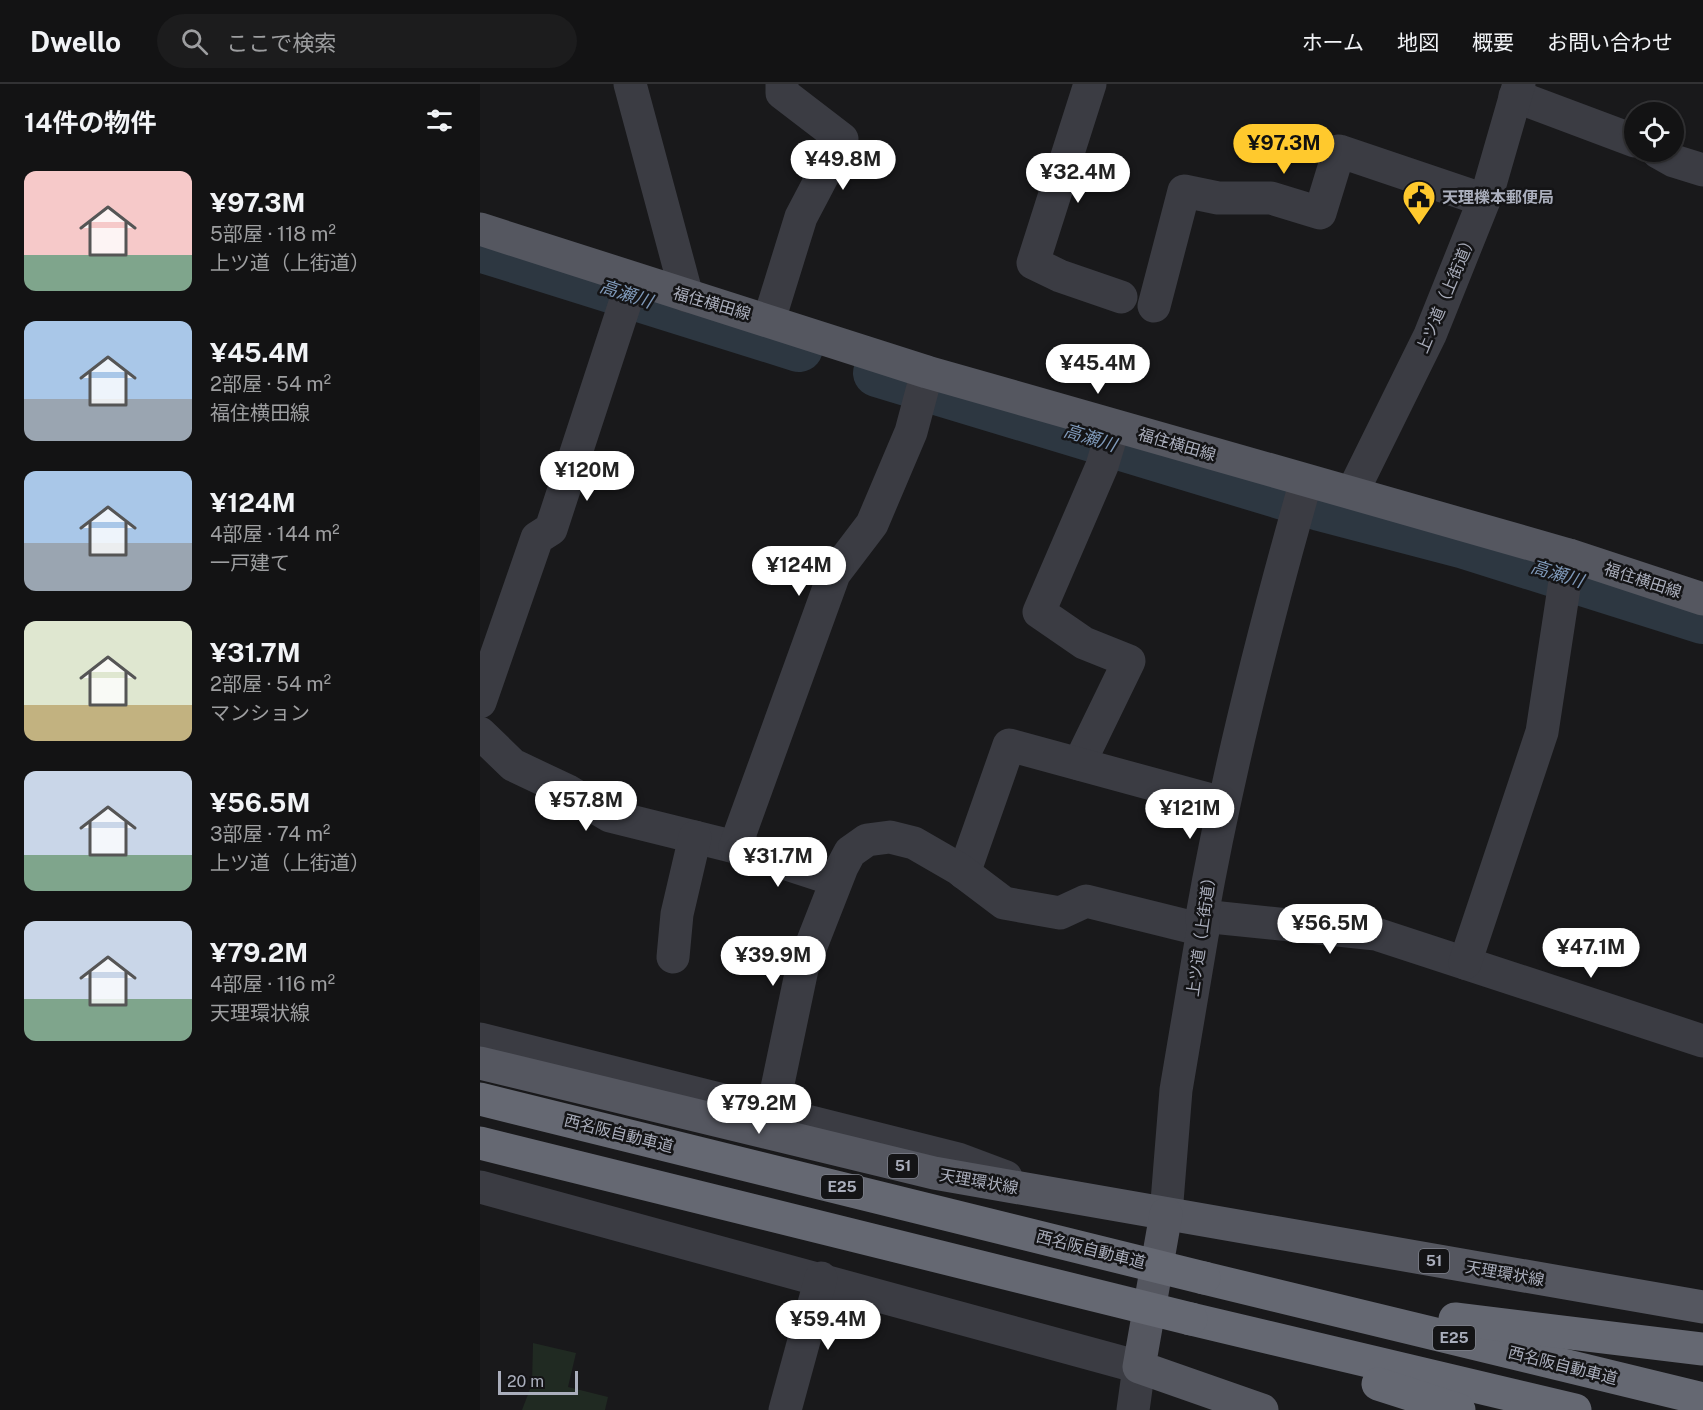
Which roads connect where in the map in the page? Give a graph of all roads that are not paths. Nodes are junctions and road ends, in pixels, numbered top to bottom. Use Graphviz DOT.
graph roads {
  1 [pos="630,84"];
  2 [pos="782,84"];
  3 [pos="1090,84"];
  4 [pos="1517,90"];
  5 [pos="1624,136"];
  6 [pos="1677,162"];
  7 [pos="1703,170"];
  8 [pos="1484,200"];
  9 [pos="480,229"];
  10 [pos="633,279"];
  11 [pos="687,296"];
  12 [pos="1121,297"];
  13 [pos="1155,306"];
  14 [pos="769,320"];
  15 [pos="927,372"];
  16 [pos="1114,426"];
  17 [pos="1306,481"];
  18 [pos="1352,493"];
  19 [pos="1569,555"];
  20 [pos="1703,599"];
  21 [pos="480,702"];
  22 [pos="480,733"];
  23 [pos="1079,764"];
  24 [pos="1222,802"];
  25 [pos="695,837"];
  26 [pos="735,847"];
  27 [pos="964,873"];
  28 [pos="836,880"];
  29 [pos="1202,923"];
  30 [pos="673,957"];
  31 [pos="1464,963"];
  32 [pos="480,1039"];
  33 [pos="1703,1041"];
  34 [pos="480,1064"];
  35 [pos="480,1099"];
  36 [pos="772,1112"];
  37 [pos="480,1143"];
  38 [pos="480,1187"];
  39 [pos="1050,1194"];
  40 [pos="1166,1214"];
  41 [pos="821,1278"];
  42 [pos="1246,1288"];
  43 [pos="1703,1307"];
  44 [pos="1228,1328"];
  45 [pos="1703,1349"];
  46 [pos="1139,1367"];
  47 [pos="1703,1399"];
  48 [pos="785,1410"];
  49 [pos="1133,1410"];
  50 [pos="1262,1410"];
  51 [pos="1459,1410"];
  52 [pos="1575,1410"];
  1 -- 11 [label="street"];
  2 -- 14 [label="street"];
  3 -- 12 [label="street"];
  4 -- 5 [label="street"];
  4 -- 8 [label="street, 上ツ道（上街道）"];
  6 -- 7 [label="street"];
  8 -- 13 [label="street"];
  8 -- 18 [label="street, 上ツ道（上街道）"];
  9 -- 10 [label="main road, 福住横田線"];
  10 -- 11 [label="main road, 福住横田線"];
  10 -- 21 [label="street"];
  11 -- 14 [label="main road, 福住横田線"];
  14 -- 15 [label="main road, 福住横田線"];
  15 -- 16 [label="main road, 福住横田線"];
  15 -- 26 [label="street"];
  16 -- 17 [label="main road, 福住横田線"];
  16 -- 23 [label="street"];
  17 -- 18 [label="main road, 福住横田線"];
  17 -- 24 [label="street, 上ツ道（上街道）"];
  18 -- 19 [label="main road, 福住横田線"];
  19 -- 20 [label="main road, 福住横田線"];
  19 -- 31 [label="street"];
  22 -- 25 [label="street"];
  23 -- 24 [label="street"];
  23 -- 27 [label="street"];
  24 -- 29 [label="street, 上ツ道（上街道）"];
  25 -- 26 [label="street"];
  25 -- 30 [label="street"];
  26 -- 28 [label="street"];
  27 -- 28 [label="street"];
  27 -- 29 [label="street"];
  28 -- 36 [label="street"];
  29 -- 31 [label="street"];
  29 -- 40 [label="street, 上ツ道（上街道）"];
  31 -- 33 [label="street"];
  32 -- 36 [label="street"];
  34 -- 39 [label="main road, 天理環状線 / 51"];
  35 -- 42 [label="highway, 西名阪自動車道 / E25, bridge"];
  36 -- 39 [label="street"];
  37 -- 44 [label="highway, bridge"];
  38 -- 41 [label="street"];
  39 -- 40 [label="main road, 天理環状線 / 51"];
  40 -- 43 [label="main road, 天理環状線 / 51"];
  40 -- 46 [label="main road"];
  41 -- 46 [label="street"];
  41 -- 48 [label="street"];
  42 -- 45 [label="highway"];
  42 -- 47 [label="highway, 西名阪自動車道 / E25"];
  44 -- 51 [label="highway"];
  44 -- 52 [label="highway"];
  46 -- 49 [label="street"];
  46 -- 50 [label="main road"];
}
